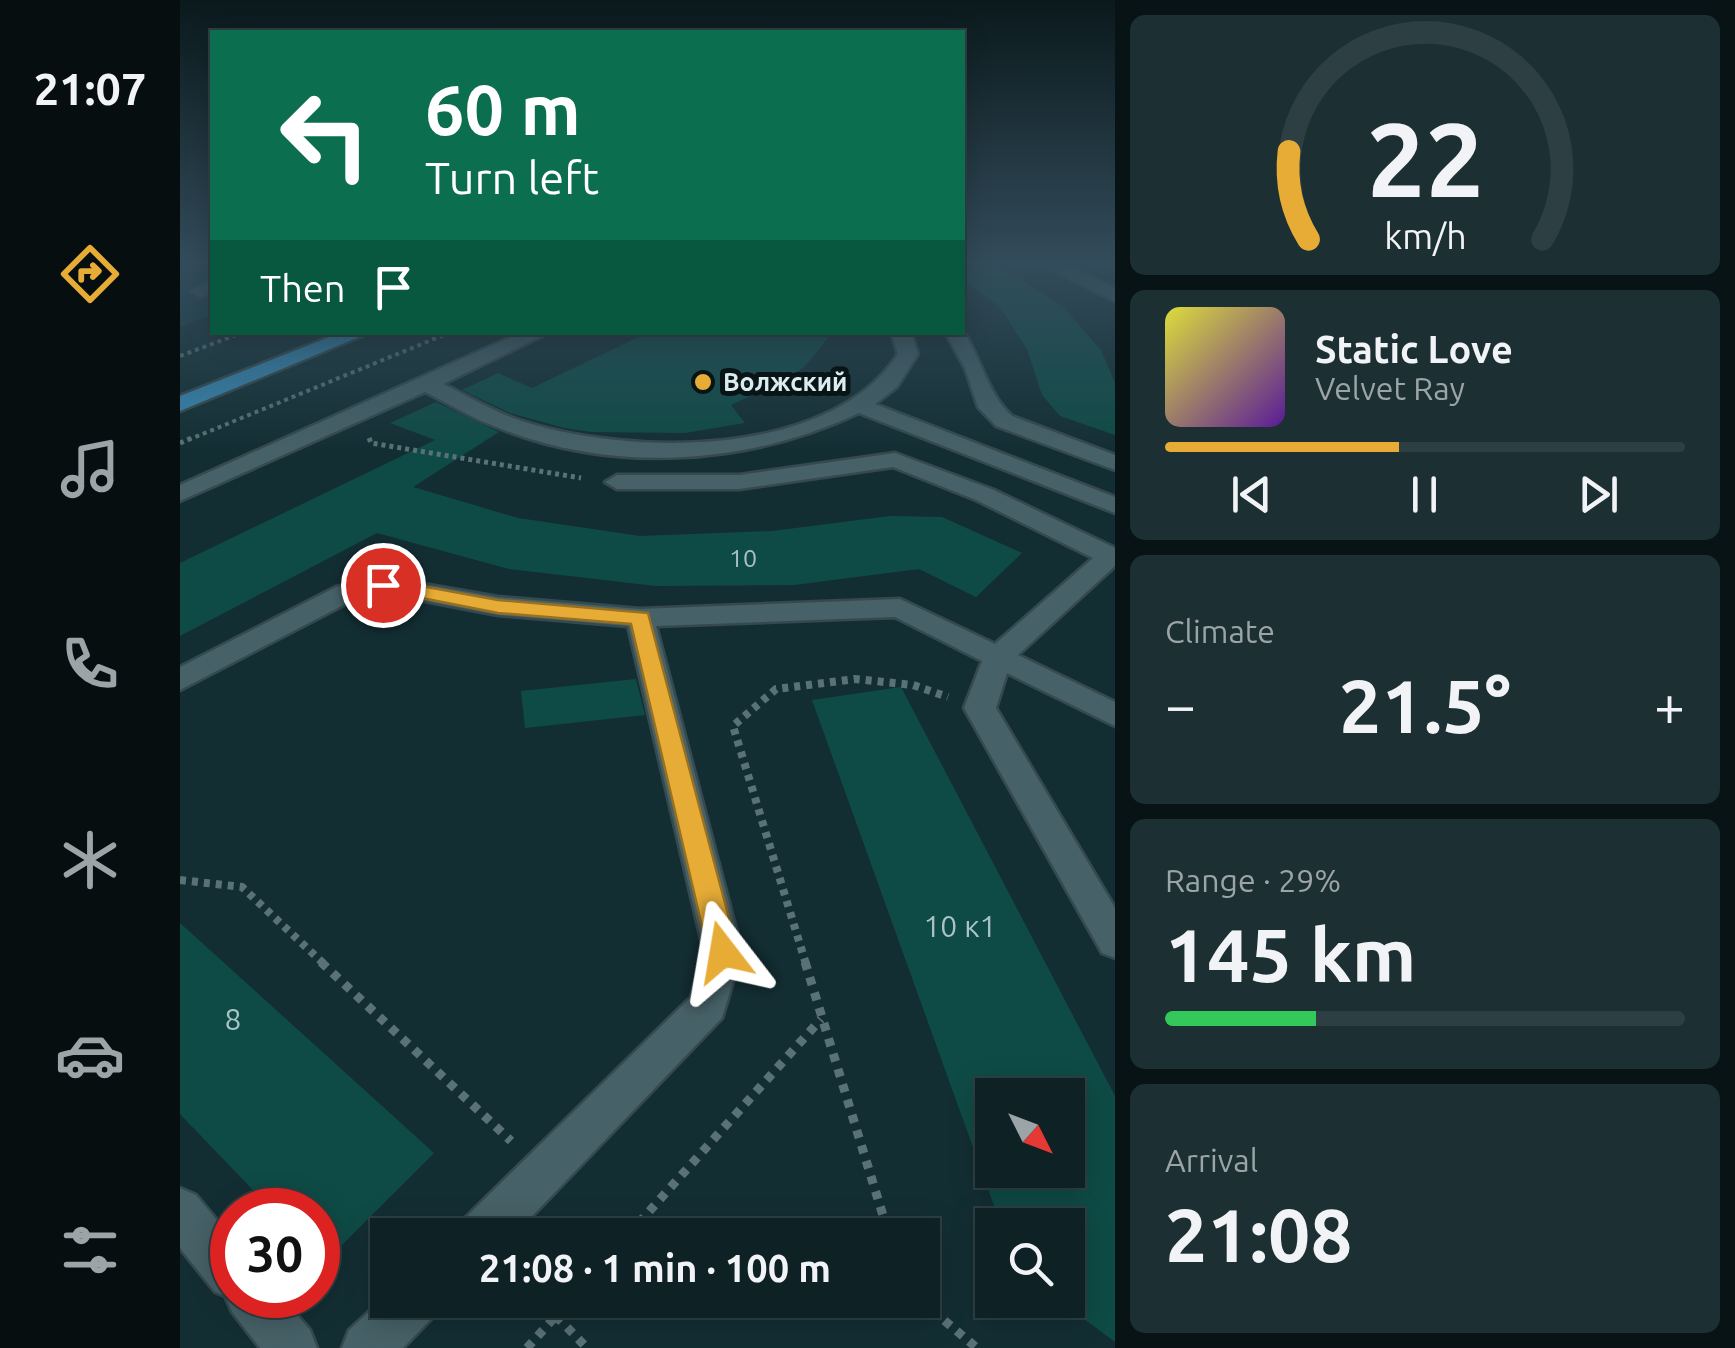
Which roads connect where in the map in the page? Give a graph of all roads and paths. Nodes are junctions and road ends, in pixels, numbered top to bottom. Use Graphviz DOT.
graph roads {
  1 [pos="236,335"];
  2 [pos="320,335"];
  3 [pos="353,335"];
  4 [pos="444,335"];
  5 [pos="533,335"];
  6 [pos="902,335"];
  7 [pos="957,335"];
  8 [pos="180,356"];
  9 [pos="425,383"];
  10 [pos="180,390"];
  11 [pos="180,404"];
  12 [pos="858,405"];
  13 [pos="365,410"];
  14 [pos="398,414"];
  15 [pos="180,443"];
  16 [pos="1115,463"];
  17 [pos="573,476"];
  18 [pos="617,482"];
  19 [pos="180,494"];
  20 [pos="1115,506"];
  21 [pos="1113,557"];
  22 [pos="640,618"];
  23 [pos="998,658"];
  24 [pos="180,680"];
  25 [pos="980,708"];
  26 [pos="1115,715"];
  27 [pos="180,880"];
  28 [pos="1115,942"];
  29 [pos="822,1018"];
  30 [pos="545,1172"];
  31 [pos="180,1211"];
  32 [pos="499,1218"];
  33 [pos="643,1218"];
  34 [pos="884,1218"];
  35 [pos="210,1248"];
  36 [pos="940,1317"];
  37 [pos="267,1318"];
  38 [pos="398,1318"];
  39 [pos="554,1318"];
  40 [pos="558,1318"];
  41 [pos="292,1348"];
  42 [pos="367,1348"];
  43 [pos="527,1348"];
  44 [pos="587,1348"];
  45 [pos="978,1348"];
  1 -- 8 [label="path"];
  2 -- 10 [label="main road"];
  3 -- 11 [label="main road"];
  4 -- 15 [label="path"];
  5 -- 9 [label="street"];
  6 -- 12 [label="street"];
  7 -- 16 [label="street"];
  9 -- 12 [label="street"];
  9 -- 13 [label="street"];
  12 -- 20 [label="street"];
  13 -- 14 [label="street"];
  13 -- 17 [label="path"];
  13 -- 19 [label="street"];
  18 -- 21 [label="street"];
  21 -- 23 [label="street"];
  22 -- 23 [label="street"];
  22 -- 24 [label="street"];
  22 -- 30 [label="street"];
  23 -- 25 [label="street"];
  23 -- 26 [label="street"];
  25 -- 28 [label="street"];
  25 -- 29 [label="path"];
  27 -- 30 [label="path"];
  29 -- 33 [label="path"];
  29 -- 34 [label="path"];
  30 -- 32 [label="street"];
  31 -- 35 [label="street"];
  36 -- 45 [label="path"];
  37 -- 41 [label="street"];
  38 -- 42 [label="street"];
  39 -- 43 [label="path"];
  40 -- 44 [label="path"];
}
